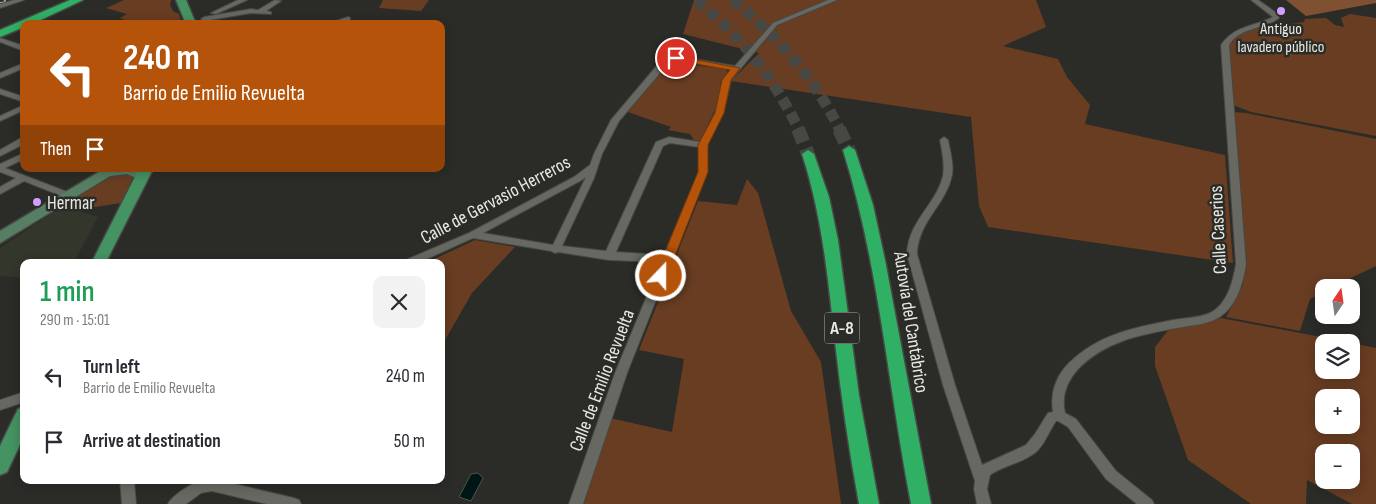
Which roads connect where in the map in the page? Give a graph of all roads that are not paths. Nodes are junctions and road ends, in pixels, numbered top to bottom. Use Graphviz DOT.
graph roads {
  1 [pos="21,0"];
  2 [pos="78,0"];
  3 [pos="181,0"];
  4 [pos="244,0"];
  5 [pos="834,0"];
  6 [pos="1254,0"];
  7 [pos="278,1"];
  8 [pos="0,6"];
  9 [pos="261,12"];
  10 [pos="269,13"];
  11 [pos="348,19"];
  12 [pos="32,20"];
  13 [pos="190,20"];
  14 [pos="209,20"];
  15 [pos="213,20"];
  16 [pos="344,20"];
  17 [pos="20,25"];
  18 [pos="0,34"];
  19 [pos="0,40"];
  20 [pos="20,48"];
  21 [pos="20,67"];
  22 [pos="736,68"];
  23 [pos="0,76"];
  24 [pos="0,92"];
  25 [pos="20,99"];
  26 [pos="20,109"];
  27 [pos="0,119"];
  28 [pos="944,140"];
  29 [pos="20,142"];
  30 [pos="703,145"];
  31 [pos="849,150"];
  32 [pos="0,153"];
  33 [pos="808,154"];
  34 [pos="20,158"];
  35 [pos="594,167"];
  36 [pos="0,168"];
  37 [pos="105,172"];
  38 [pos="143,172"];
  39 [pos="23,178"];
  40 [pos="0,191"];
  41 [pos="67,195"];
  42 [pos="472,235"];
  43 [pos="0,238"];
  44 [pos="555,250"];
  45 [pos="609,256"];
  46 [pos="100,259"];
  47 [pos="419,259"];
  48 [pos="668,259"];
  49 [pos="20,398"];
  50 [pos="0,405"];
  51 [pos="904,410"];
  52 [pos="1060,416"];
  53 [pos="20,424"];
  54 [pos="0,466"];
  55 [pos="980,478"];
  56 [pos="127,484"];
  57 [pos="200,484"];
  58 [pos="205,484"];
  59 [pos="129,504"];
  60 [pos="175,504"];
  61 [pos="294,504"];
  62 [pos="576,504"];
  63 [pos="870,504"];
  64 [pos="921,504"];
  65 [pos="930,504"];
  66 [pos="984,504"];
  67 [pos="1147,504"];
  1 -- 8 [label="street"];
  2 -- 12 [label="highway"];
  3 -- 13 [label="main road"];
  4 -- 14 [label="street"];
  5 -- 22 [label="street"];
  6 -- 52 [label="street, Calle Caserios"];
  7 -- 9 [label="street"];
  9 -- 10 [label="street"];
  9 -- 15 [label="street"];
  11 -- 16 [label="street"];
  17 -- 18 [label="highway"];
  19 -- 20 [label="street"];
  21 -- 23 [label="street"];
  22 -- 30 [label="street"];
  22 -- 35 [label="street"];
  24 -- 25 [label="street"];
  26 -- 27 [label="street"];
  28 -- 55 [label="street"];
  29 -- 32 [label="street"];
  30 -- 45 [label="street"];
  30 -- 48 [label="street, Calle de Emilio Revuelta"];
  31 -- 51 [label="highway, Autovía del Cantábrico / A-8"];
  33 -- 63 [label="highway, A-8"];
  34 -- 36 [label="street"];
  35 -- 42 [label="street, Calle de Gervasio Herreros"];
  35 -- 44 [label="street"];
  36 -- 39 [label="street"];
  37 -- 41 [label="main road"];
  38 -- 46 [label="main road"];
  39 -- 40 [label="street"];
  39 -- 41 [label="street"];
  41 -- 43 [label="main road"];
  42 -- 44 [label="street"];
  42 -- 47 [label="street, Calle de Gervasio Herreros"];
  44 -- 45 [label="street"];
  45 -- 48 [label="street"];
  48 -- 62 [label="street, Calle de Emilio Revuelta"];
  49 -- 50 [label="street"];
  51 -- 64 [label="highway, Autovía del Cantábrico / A-8"];
  51 -- 65 [label="highway"];
  52 -- 55 [label="street"];
  52 -- 67 [label="street"];
  53 -- 54 [label="main road"];
  55 -- 66 [label="street"];
  56 -- 59 [label="street"];
  57 -- 60 [label="street"];
  58 -- 61 [label="street"];
}
